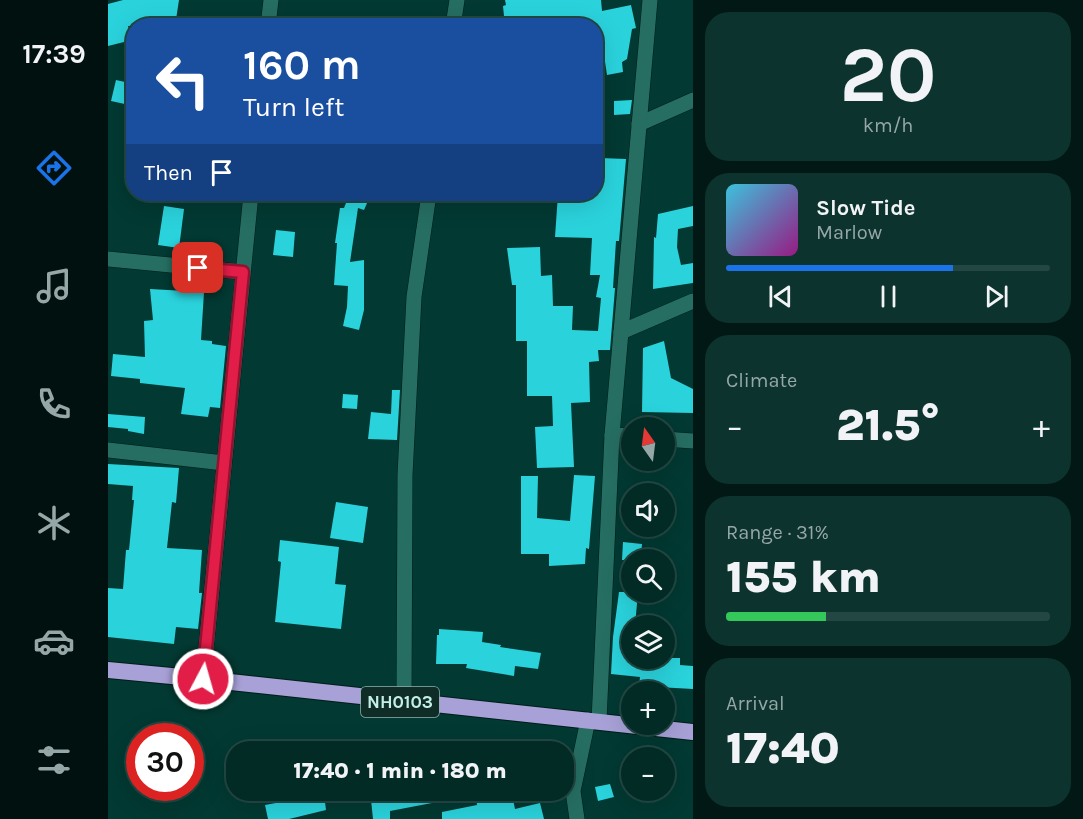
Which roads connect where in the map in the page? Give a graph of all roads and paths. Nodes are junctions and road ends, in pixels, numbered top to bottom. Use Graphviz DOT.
graph roads {
  1 [pos="270,0"];
  2 [pos="457,0"];
  3 [pos="650,0"];
  4 [pos="269,18"];
  5 [pos="454,18"];
  6 [pos="693,100"];
  7 [pos="639,124"];
  8 [pos="250,201"];
  9 [pos="428,201"];
  10 [pos="108,259"];
  11 [pos="243,272"];
  12 [pos="693,301"];
  13 [pos="621,332"];
  14 [pos="612,435"];
  15 [pos="621,435"];
  16 [pos="675,440"];
  17 [pos="693,441"];
  18 [pos="108,450"];
  19 [pos="224,463"];
  20 [pos="108,670"];
  21 [pos="203,679"];
  22 [pos="404,702"];
  23 [pos="593,720"];
  24 [pos="693,732"];
  25 [pos="577,819"];
  1 -- 4 [label="street"];
  2 -- 5 [label="street"];
  3 -- 7 [label="street"];
  6 -- 7 [label="street"];
  7 -- 13 [label="street"];
  8 -- 11 [label="street"];
  9 -- 22 [label="street"];
  10 -- 11 [label="street"];
  11 -- 19 [label="street"];
  12 -- 13 [label="street"];
  13 -- 14 [label="street"];
  14 -- 15 [label="street"];
  14 -- 23 [label="street"];
  16 -- 17 [label="street"];
  18 -- 19 [label="street"];
  19 -- 21 [label="street"];
  20 -- 21 [label="highway, NH0103"];
  21 -- 22 [label="highway, NH0103"];
  22 -- 23 [label="highway, NH0103"];
  23 -- 24 [label="highway, NH0103"];
  23 -- 25 [label="street"];
}
